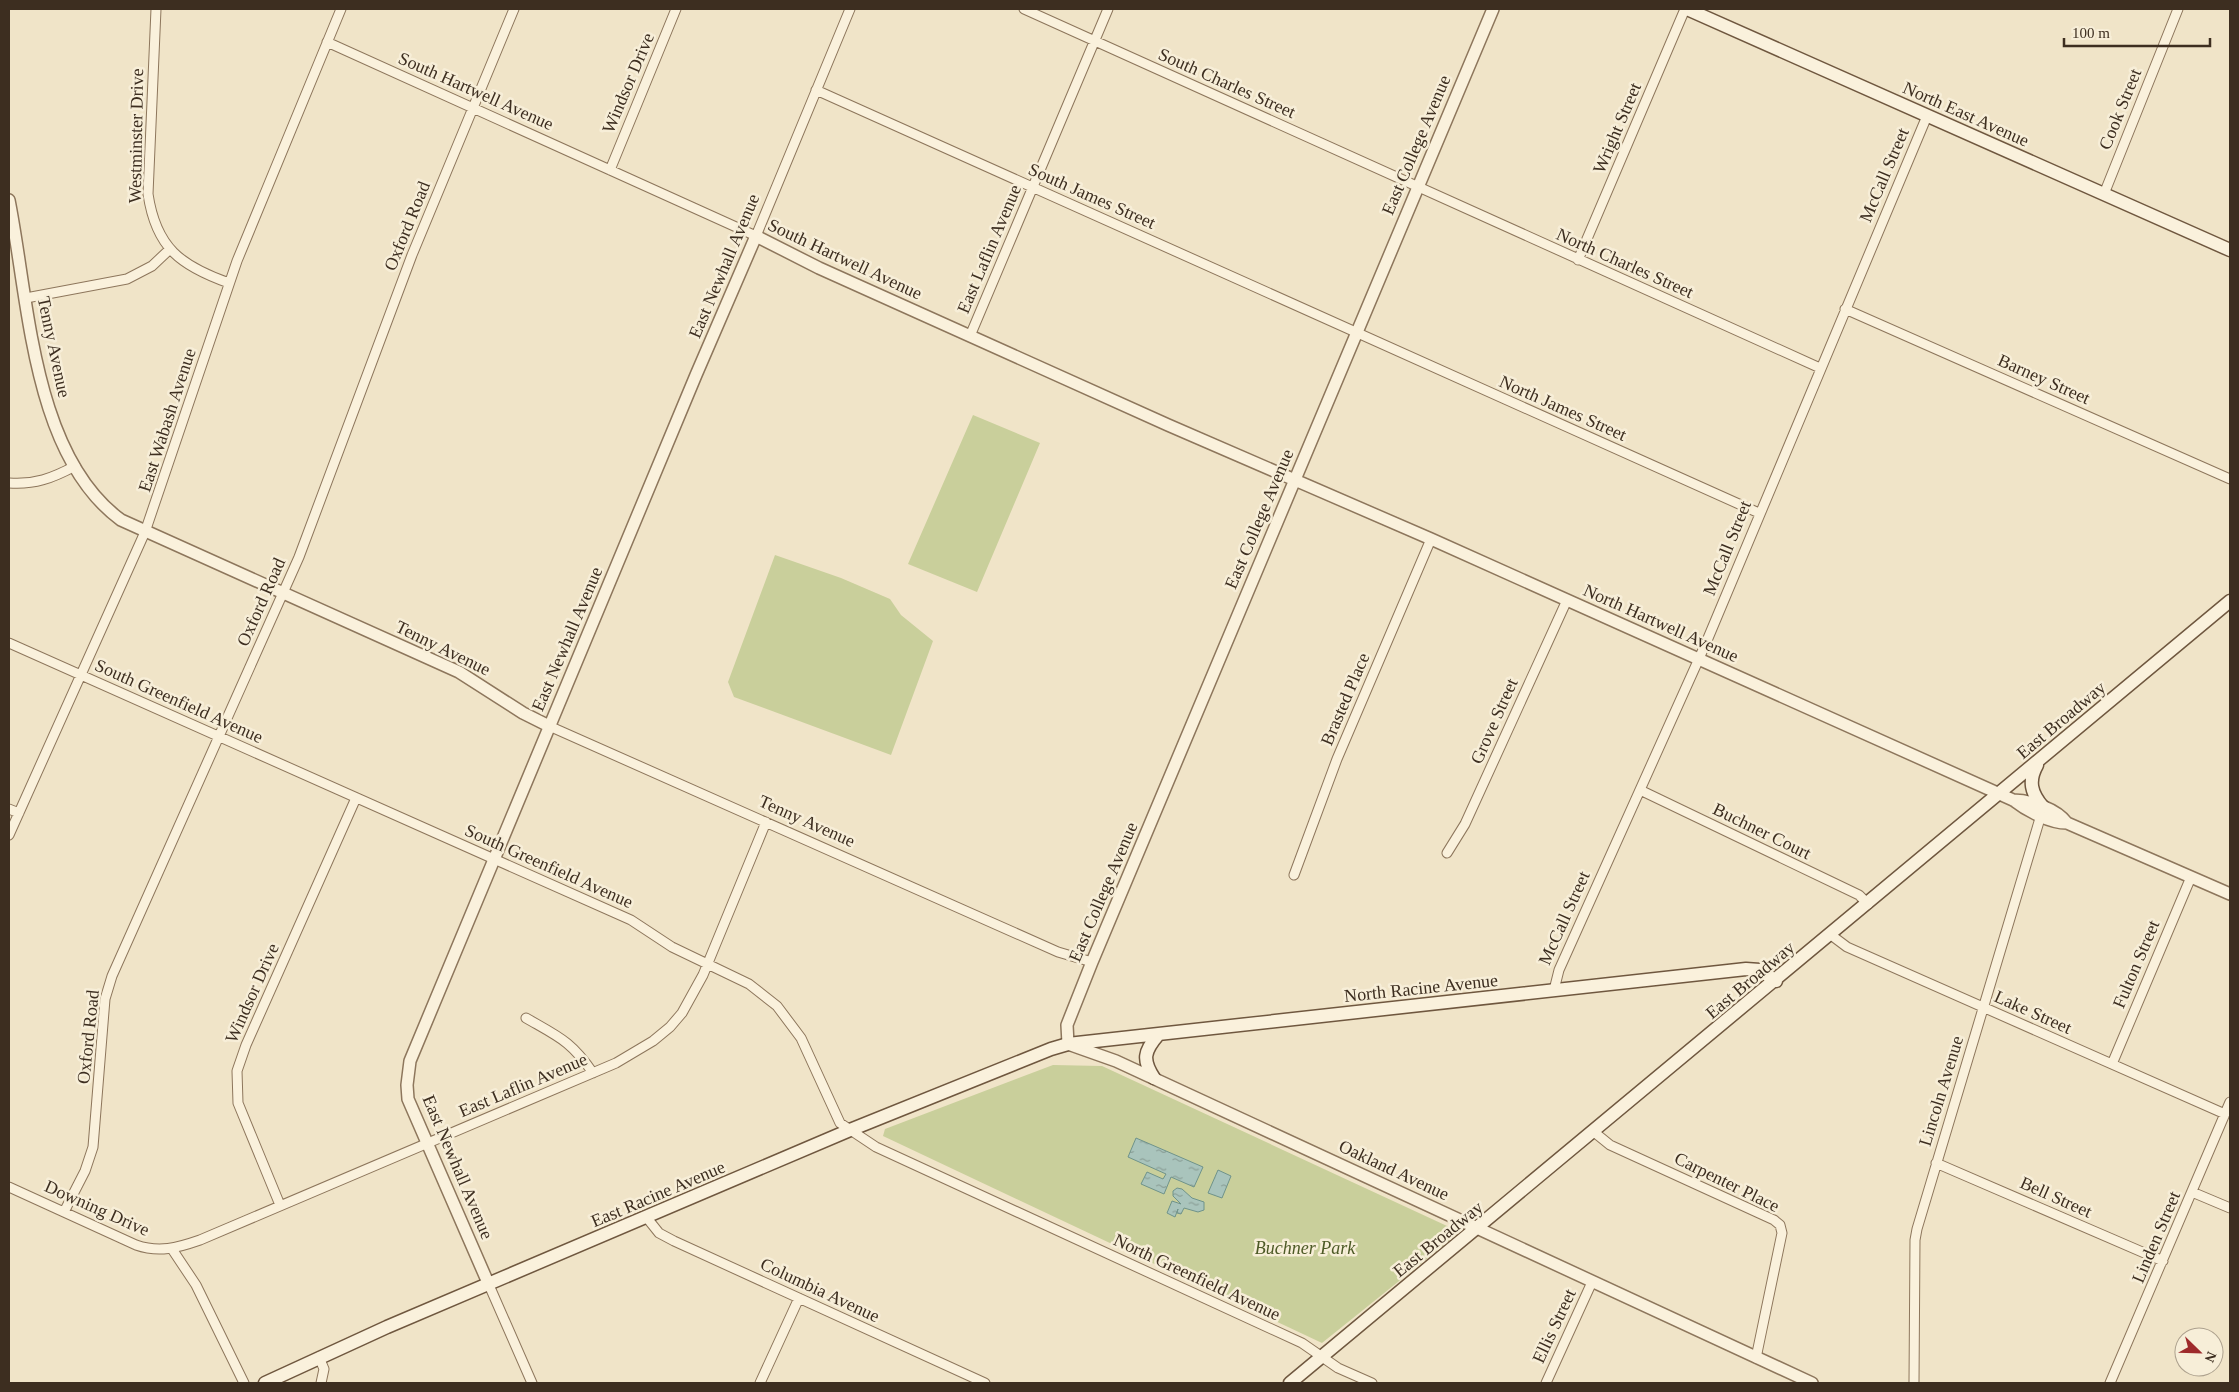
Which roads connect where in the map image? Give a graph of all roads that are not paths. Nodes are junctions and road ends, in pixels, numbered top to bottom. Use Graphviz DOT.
graph roads {
  1 [pos="156,9"];
  2 [pos="341,9"];
  3 [pos="514,9"];
  4 [pos="676,9"];
  5 [pos="850,9"];
  6 [pos="1024,9"];
  7 [pos="1108,9"];
  8 [pos="1493,9"];
  9 [pos="1686,9"];
  10 [pos="2178,9"];
  11 [pos="1094,41"];
  12 [pos="327,42"];
  13 [pos="816,90"];
  14 [pos="472,108"];
  15 [pos="1927,116"];
  16 [pos="610,170"];
  17 [pos="1032,187"];
  18 [pos="1417,187"];
  19 [pos="2104,194"];
  20 [pos="9,200"];
  21 [pos="756,236"];
  22 [pos="170,249"];
  23 [pos="2230,250"];
  24 [pos="1578,260"];
  25 [pos="229,283"];
  26 [pos="26,298"];
  27 [pos="1846,309"];
  28 [pos="1355,332"];
  29 [pos="970,336"];
  30 [pos="1820,368"];
  31 [pos="75,466"];
  32 [pos="1295,480"];
  33 [pos="2230,480"];
  34 [pos="9,483"];
  35 [pos="1759,513"];
  36 [pos="145,532"];
  37 [pos="1431,539"];
  38 [pos="283,593"];
  39 [pos="1567,600"];
  40 [pos="2230,601"];
  41 [pos="9,643"];
  42 [pos="1698,659"];
  43 [pos="80,675"];
  44 [pos="549,726"];
  45 [pos="219,736"];
  46 [pos="2040,760"];
  47 [pos="1640,790"];
  48 [pos="2000,794"];
  49 [pos="356,798"];
  50 [pos="9,809"];
  51 [pos="2042,811"];
  52 [pos="19,813"];
  53 [pos="766,822"];
  54 [pos="9,835"];
  55 [pos="1446,853"];
  56 [pos="494,860"];
  57 [pos="1294,875"];
  58 [pos="2191,877"];
  59 [pos="2230,894"];
  60 [pos="1868,904"];
  61 [pos="1831,935"];
  62 [pos="1092,962"];
  63 [pos="708,964"];
  64 [pos="1776,981"];
  65 [pos="1554,990"];
  66 [pos="1983,1008"];
  67 [pos="526,1018"];
  68 [pos="1158,1035"];
  69 [pos="1068,1044"];
  70 [pos="2112,1064"];
  71 [pos="593,1073"];
  72 [pos="1154,1078"];
  73 [pos="2230,1102"];
  74 [pos="2226,1114"];
  75 [pos="850,1130"];
  76 [pos="1594,1132"];
  77 [pos="427,1144"];
  78 [pos="1936,1163"];
  79 [pos="9,1187"];
  80 [pos="2192,1192"];
  81 [pos="280,1205"];
  82 [pos="1004,1206"];
  83 [pos="2230,1208"];
  84 [pos="64,1212"];
  85 [pos="647,1218"];
  86 [pos="1478,1229"];
  87 [pos="172,1249"];
  88 [pos="2163,1261"];
  89 [pos="1592,1282"];
  90 [pos="489,1285"];
  91 [pos="799,1298"];
  92 [pos="1322,1356"];
  93 [pos="319,1357"];
  94 [pos="1756,1358"];
  95 [pos="244,1383"];
  96 [pos="265,1383"];
  97 [pos="321,1383"];
  98 [pos="532,1383"];
  99 [pos="760,1383"];
  100 [pos="985,1383"];
  101 [pos="1290,1383"];
  102 [pos="1372,1383"];
  103 [pos="1546,1383"];
  104 [pos="1812,1383"];
  105 [pos="1914,1383"];
  106 [pos="2110,1383"];
  1 -- 22 [label="street, Westminster Drive"];
  2 -- 12 [label="street, East Wabash Avenue"];
  3 -- 14 [label="street, Oxford Road"];
  4 -- 16 [label="street, Windsor Drive"];
  5 -- 13 [label="street, East Newhall Avenue"];
  6 -- 11 [label="street, South Charles Street"];
  7 -- 11 [label="street, East Laflin Avenue"];
  8 -- 18 [label="street, East College Avenue"];
  9 -- 15 [label="main road, North East Avenue"];
  9 -- 24 [label="street, Wright Street"];
  10 -- 19 [label="street, Cook Street"];
  11 -- 17 [label="street, East Laflin Avenue"];
  11 -- 18 [label="street, South Charles Street"];
  12 -- 14 [label="street, South Hartwell Avenue"];
  12 -- 25 [label="street, East Wabash Avenue"];
  13 -- 17 [label="street, South James Street"];
  13 -- 21 [label="street, East Newhall Avenue"];
  14 -- 16 [label="street, South Hartwell Avenue"];
  14 -- 38 [label="street, Oxford Road"];
  15 -- 19 [label="main road, North East Avenue"];
  15 -- 27 [label="street, McCall Street"];
  16 -- 21 [label="street, South Hartwell Avenue"];
  17 -- 28 [label="street, South James Street"];
  17 -- 29 [label="street, East Laflin Avenue"];
  18 -- 24 [label="street, North Charles Street"];
  18 -- 28 [label="street, East College Avenue"];
  19 -- 23 [label="main road, North East Avenue"];
  20 -- 26 [label="street, Tenny Avenue"];
  21 -- 29 [label="street, South Hartwell Avenue"];
  21 -- 44 [label="street, East Newhall Avenue"];
  22 -- 25 [label="street, Westminster Drive"];
  22 -- 26 [label="street"];
  24 -- 30 [label="street, North Charles Street"];
  25 -- 36 [label="street, East Wabash Avenue"];
  26 -- 31 [label="street, Tenny Avenue"];
  27 -- 30 [label="street, McCall Street"];
  27 -- 33 [label="street, Barney Street"];
  28 -- 32 [label="street, East College Avenue"];
  28 -- 35 [label="street, North James Street"];
  29 -- 32 [label="street, South Hartwell Avenue"];
  30 -- 35 [label="street, McCall Street"];
  31 -- 34 [label="street"];
  31 -- 36 [label="street, Tenny Avenue"];
  32 -- 37 [label="street, North Hartwell Avenue"];
  32 -- 62 [label="street, East College Avenue"];
  35 -- 42 [label="street, McCall Street"];
  36 -- 38 [label="street, Tenny Avenue"];
  36 -- 43 [label="street, East Wabash Avenue"];
  37 -- 39 [label="street, North Hartwell Avenue"];
  37 -- 57 [label="street, Brasted Place"];
  38 -- 44 [label="street, Tenny Avenue"];
  38 -- 45 [label="street, Oxford Road"];
  39 -- 42 [label="street, North Hartwell Avenue"];
  39 -- 55 [label="street, Grove Street"];
  40 -- 46 [label="main road, East Broadway"];
  41 -- 43 [label="street, South Greenfield Avenue"];
  42 -- 47 [label="street, McCall Street"];
  42 -- 48 [label="street, North Hartwell Avenue"];
  43 -- 45 [label="street, South Greenfield Avenue"];
  43 -- 52 [label="street, East Wabash Avenue"];
  44 -- 53 [label="street, Tenny Avenue"];
  44 -- 56 [label="street, East Newhall Avenue"];
  45 -- 49 [label="street, South Greenfield Avenue"];
  45 -- 84 [label="street, Oxford Road"];
  46 -- 48 [label="main road, East Broadway"];
  46 -- 51 [label="main road"];
  47 -- 60 [label="street, Buchner Court"];
  47 -- 65 [label="street, McCall Street"];
  48 -- 51 [label="street, North Hartwell Avenue"];
  48 -- 60 [label="main road, East Broadway"];
  49 -- 56 [label="street, South Greenfield Avenue"];
  49 -- 81 [label="street, Windsor Drive"];
  50 -- 52 [label="street"];
  51 -- 58 [label="street, North Hartwell Avenue"];
  51 -- 66 [label="street, Lincoln Avenue"];
  52 -- 54 [label="street, East Wabash Avenue"];
  53 -- 62 [label="street, Tenny Avenue"];
  53 -- 63 [label="street, East Laflin Avenue"];
  56 -- 63 [label="street, South Greenfield Avenue"];
  56 -- 77 [label="street, East Newhall Avenue"];
  58 -- 59 [label="street, North Hartwell Avenue"];
  58 -- 70 [label="street, Fulton Street"];
  60 -- 61 [label="main road, East Broadway"];
  61 -- 64 [label="main road, East Broadway"];
  61 -- 66 [label="street, Lake Street"];
  62 -- 69 [label="street, East College Avenue"];
  63 -- 71 [label="street, East Laflin Avenue"];
  63 -- 75 [label="street, South Greenfield Avenue"];
  64 -- 65 [label="main road, North Racine Avenue"];
  64 -- 76 [label="main road, East Broadway"];
  65 -- 68 [label="main road, North Racine Avenue"];
  66 -- 70 [label="street, Lake Street"];
  66 -- 78 [label="street, Lincoln Avenue"];
  67 -- 71 [label="street"];
  68 -- 69 [label="main road, North Racine Avenue"];
  68 -- 72 [label="main road"];
  69 -- 72 [label="street, Oakland Avenue"];
  69 -- 75 [label="main road, East Racine Avenue"];
  70 -- 74 [label="street, Lake Street"];
  71 -- 77 [label="street, East Laflin Avenue"];
  72 -- 86 [label="street, Oakland Avenue"];
  73 -- 74 [label="street, Linden Street"];
  74 -- 80 [label="street, Linden Street"];
  75 -- 82 [label="street, South Greenfield Avenue"];
  75 -- 85 [label="main road, East Racine Avenue"];
  76 -- 86 [label="main road, East Broadway"];
  76 -- 94 [label="street, Carpenter Place"];
  77 -- 81 [label="street, East Laflin Avenue"];
  77 -- 90 [label="street, East Newhall Avenue"];
  78 -- 88 [label="street, Bell Street"];
  78 -- 105 [label="street, Lincoln Avenue"];
  79 -- 84 [label="street, Downing Drive"];
  80 -- 83 [label="street"];
  80 -- 88 [label="street, Linden Street"];
  81 -- 87 [label="street, East Laflin Avenue"];
  82 -- 92 [label="street, North Greenfield Avenue"];
  84 -- 87 [label="street, Downing Drive"];
  85 -- 90 [label="main road, East Racine Avenue"];
  85 -- 91 [label="street, Columbia Avenue"];
  86 -- 89 [label="street, Oakland Avenue"];
  86 -- 92 [label="main road, East Broadway"];
  87 -- 95 [label="street"];
  88 -- 106 [label="street, Linden Street"];
  89 -- 94 [label="street, Oakland Avenue"];
  89 -- 103 [label="street, Ellis Street"];
  90 -- 93 [label="main road, East Racine Avenue"];
  90 -- 98 [label="street"];
  91 -- 99 [label="street"];
  91 -- 100 [label="street, Columbia Avenue"];
  92 -- 101 [label="main road, East Broadway"];
  92 -- 102 [label="street, North Greenfield Avenue"];
  93 -- 96 [label="main road, East Racine Avenue"];
  93 -- 97 [label="street"];
  94 -- 104 [label="street, Oakland Avenue"];
}
